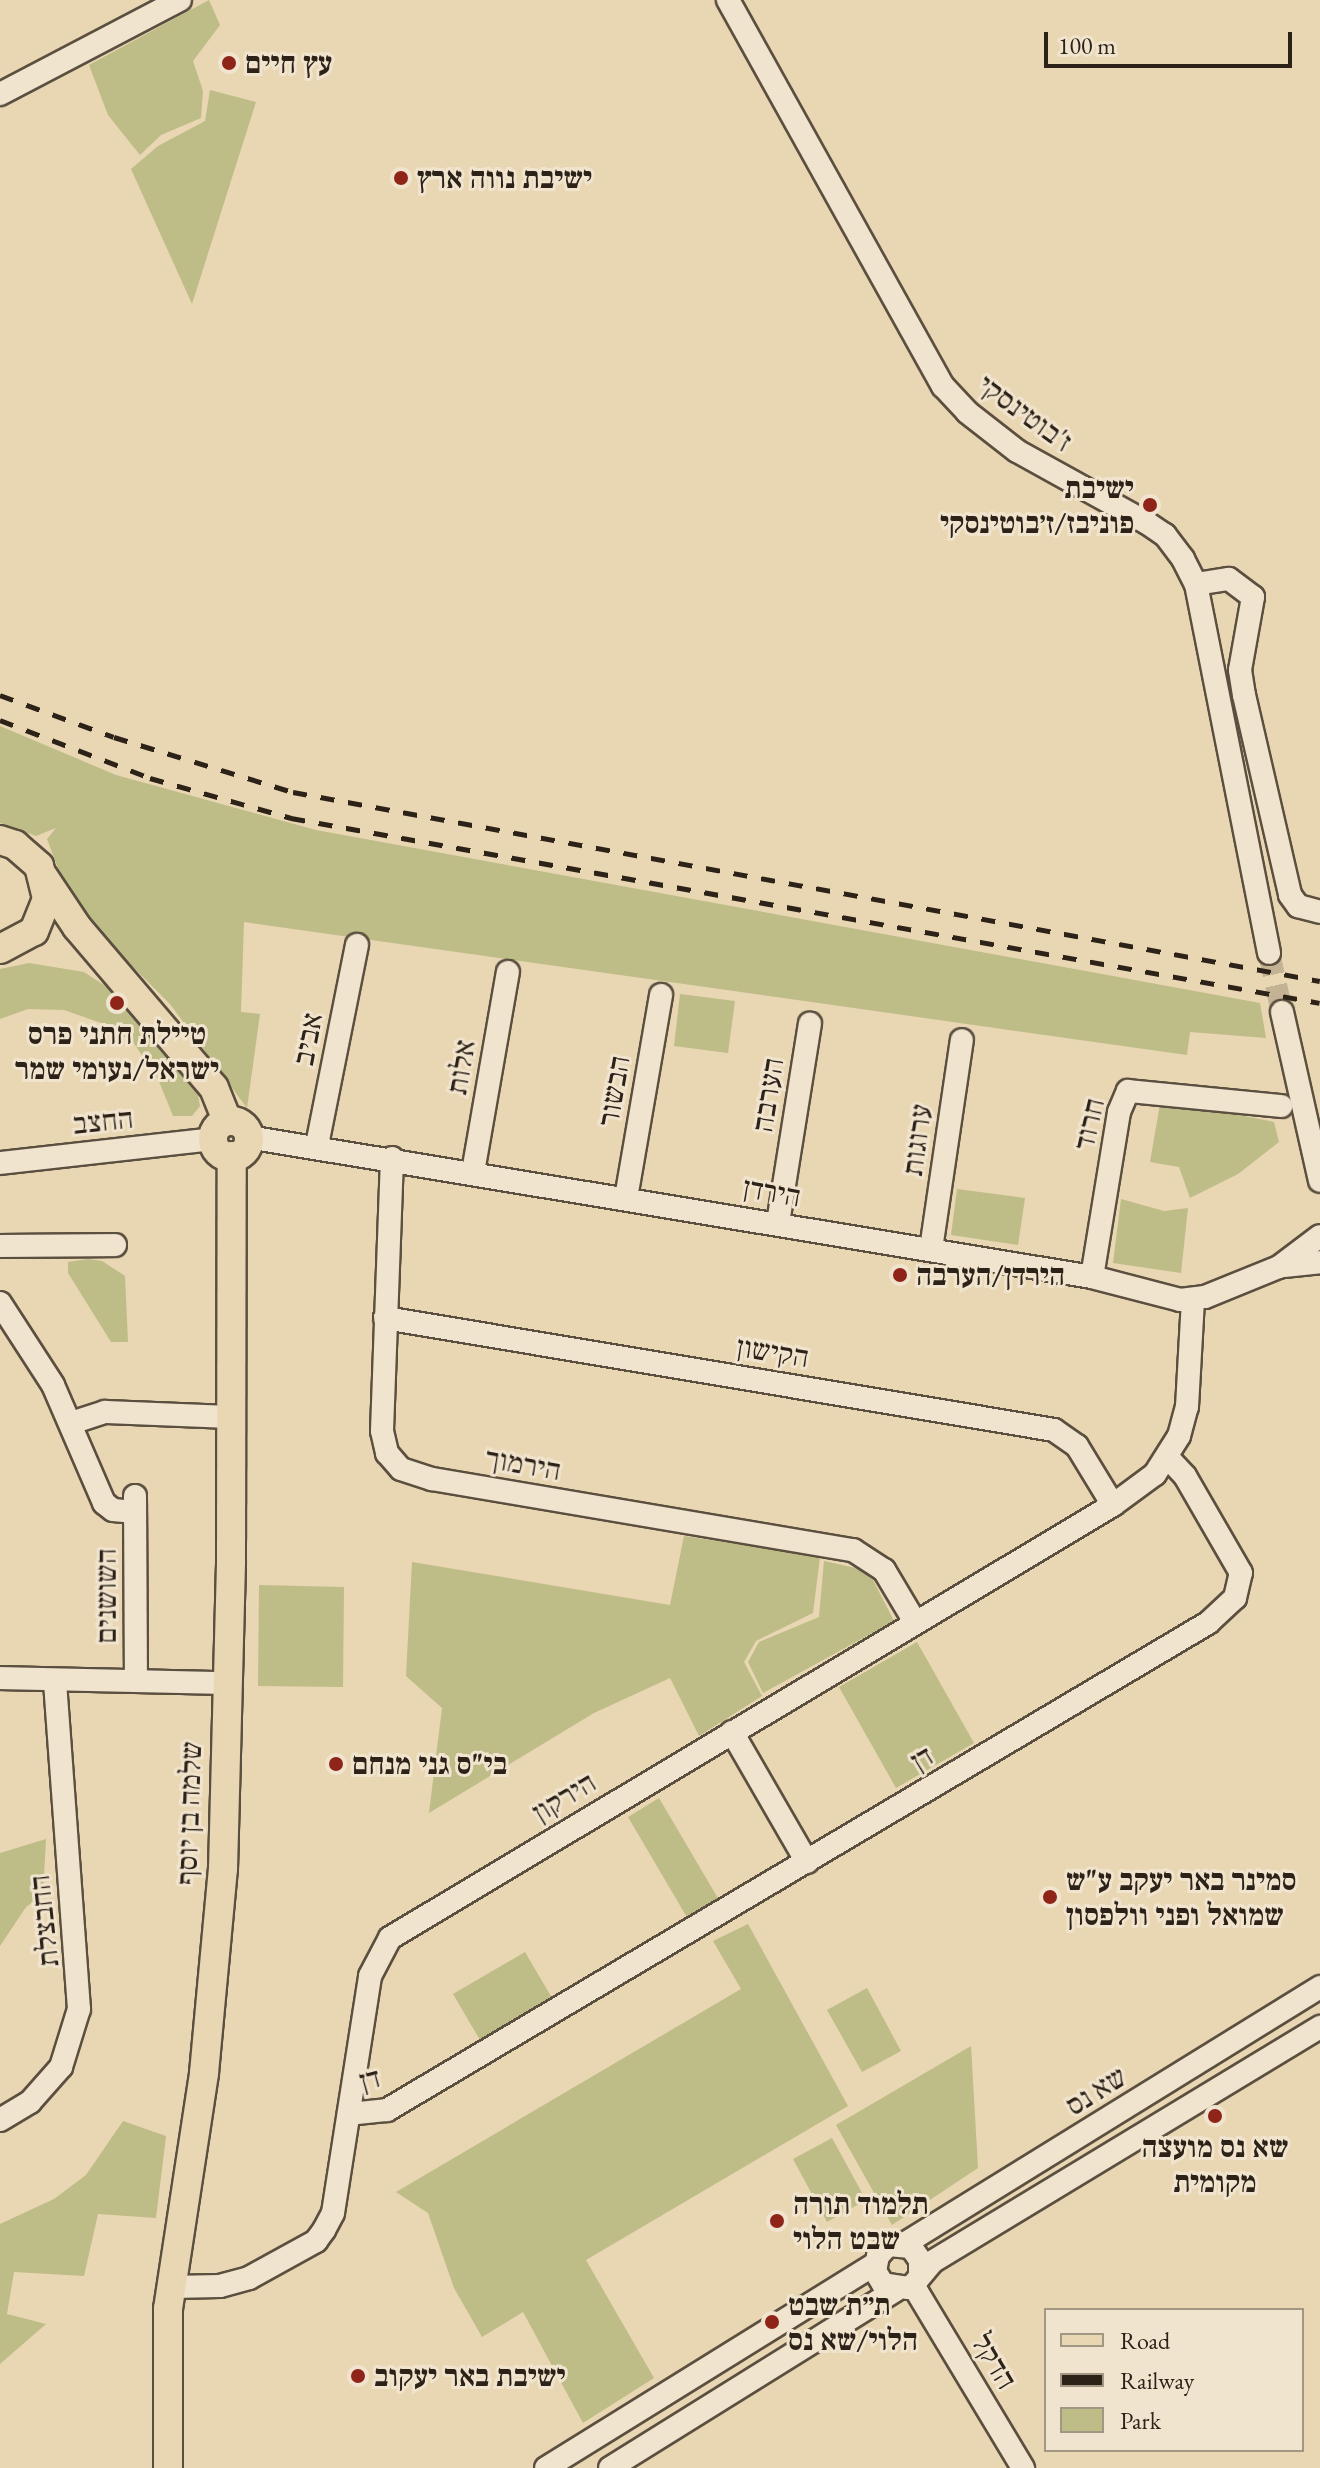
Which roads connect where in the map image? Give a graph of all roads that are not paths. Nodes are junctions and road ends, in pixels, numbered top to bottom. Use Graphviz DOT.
graph roads {
  1 [pos="180,0"];
  2 [pos="728,0"];
  3 [pos="0,94"];
  4 [pos="1196,584"];
  5 [pos="0,840"];
  6 [pos="43,876"];
  7 [pos="1320,912"];
  8 [pos="357,945"];
  9 [pos="10,946"];
  10 [pos="1269,953"];
  11 [pos="508,972"];
  12 [pos="123,979"];
  13 [pos="661,995"];
  14 [pos="1282,1012"];
  15 [pos="810,1024"];
  16 [pos="962,1040"];
  17 [pos="1281,1106"];
  18 [pos="230,1138"];
  19 [pos="317,1145"];
  20 [pos="1317,1154"];
  21 [pos="392,1158"];
  22 [pos="0,1163"];
  23 [pos="473,1172"];
  24 [pos="1320,1181"];
  25 [pos="626,1198"];
  26 [pos="778,1223"];
  27 [pos="1320,1238"];
  28 [pos="115,1245"];
  29 [pos="0,1246"];
  30 [pos="931,1249"];
  31 [pos="1320,1251"];
  32 [pos="1320,1262"];
  33 [pos="1279,1267"];
  34 [pos="1092,1277"];
  35 [pos="1193,1300"];
  36 [pos="0,1303"];
  37 [pos="385,1318"];
  38 [pos="231,1417"];
  39 [pos="71,1423"];
  40 [pos="1168,1458"];
  41 [pos="1113,1505"];
  42 [pos="915,1622"];
  43 [pos="0,1678"];
  44 [pos="136,1679"];
  45 [pos="55,1683"];
  46 [pos="226,1683"];
  47 [pos="732,1732"];
  48 [pos="807,1862"];
  49 [pos="1320,1987"];
  50 [pos="1320,2027"];
  51 [pos="349,2114"];
  52 [pos="0,2120"];
  53 [pos="904,2244"];
  54 [pos="875,2264"];
  55 [pos="910,2283"];
  56 [pos="171,2287"];
  57 [pos="168,2468"];
  58 [pos="546,2468"];
  59 [pos="610,2468"];
  60 [pos="1023,2468"];
  1 -- 3 [label="street"];
  2 -- 4 [label="street, ז'בוטינסקי"];
  4 -- 7 [label="street"];
  4 -- 10 [label="street, ז'בוטינסקי"];
  5 -- 6 [label="main road"];
  6 -- 9 [label="main road"];
  6 -- 12 [label="main road"];
  8 -- 19 [label="street, אביב"];
  9 -- 12 [label="main road"];
  11 -- 23 [label="street, אלות"];
  12 -- 18 [label="main road"];
  13 -- 25 [label="street, הבשור"];
  14 -- 20 [label="street"];
  15 -- 26 [label="street, הערבה"];
  16 -- 30 [label="street, ערוגות"];
  17 -- 34 [label="street, חרוד"];
  18 -- 19 [label="street, הירדן"];
  18 -- 22 [label="street, החצב"];
  18 -- 38 [label="main road, שלמה בן יוסף"];
  19 -- 21 [label="street, הירדן"];
  20 -- 24 [label="street"];
  21 -- 23 [label="street, הירדן"];
  21 -- 37 [label="street, הירמוך"];
  23 -- 25 [label="street, הירדן"];
  25 -- 26 [label="street, הירדן"];
  26 -- 30 [label="street, הירדן"];
  27 -- 31 [label="street"];
  27 -- 33 [label="street"];
  28 -- 29 [label="street"];
  30 -- 34 [label="street, הירדן"];
  32 -- 33 [label="street"];
  33 -- 35 [label="street"];
  34 -- 35 [label="street, הירדן"];
  35 -- 40 [label="street"];
  36 -- 39 [label="street, השושנים"];
  37 -- 41 [label="street, הקישון"];
  37 -- 42 [label="street, הירמוך"];
  38 -- 39 [label="street"];
  38 -- 46 [label="main road, שלמה בן יוסף"];
  39 -- 44 [label="street, השושנים"];
  40 -- 41 [label="street, הירקון"];
  40 -- 48 [label="street, דן"];
  41 -- 42 [label="street, הירקון"];
  42 -- 47 [label="street, הירקון"];
  43 -- 45 [label="street"];
  44 -- 45 [label="street"];
  44 -- 46 [label="street"];
  45 -- 52 [label="street, החבצלת"];
  46 -- 56 [label="main road, שלמה בן יוסף"];
  47 -- 48 [label="street"];
  47 -- 51 [label="street, הירקון"];
  48 -- 51 [label="street, דן"];
  49 -- 53 [label="street, שא נס"];
  50 -- 55 [label="street, שא נס"];
  51 -- 56 [label="street, הירקון"];
  53 -- 54 [label="street"];
  53 -- 55 [label="street"];
  54 -- 55 [label="street"];
  54 -- 58 [label="street"];
  55 -- 59 [label="street, שא נס"];
  55 -- 60 [label="street, הדקל"];
  56 -- 57 [label="main road, שלמה בן יוסף"];
}
